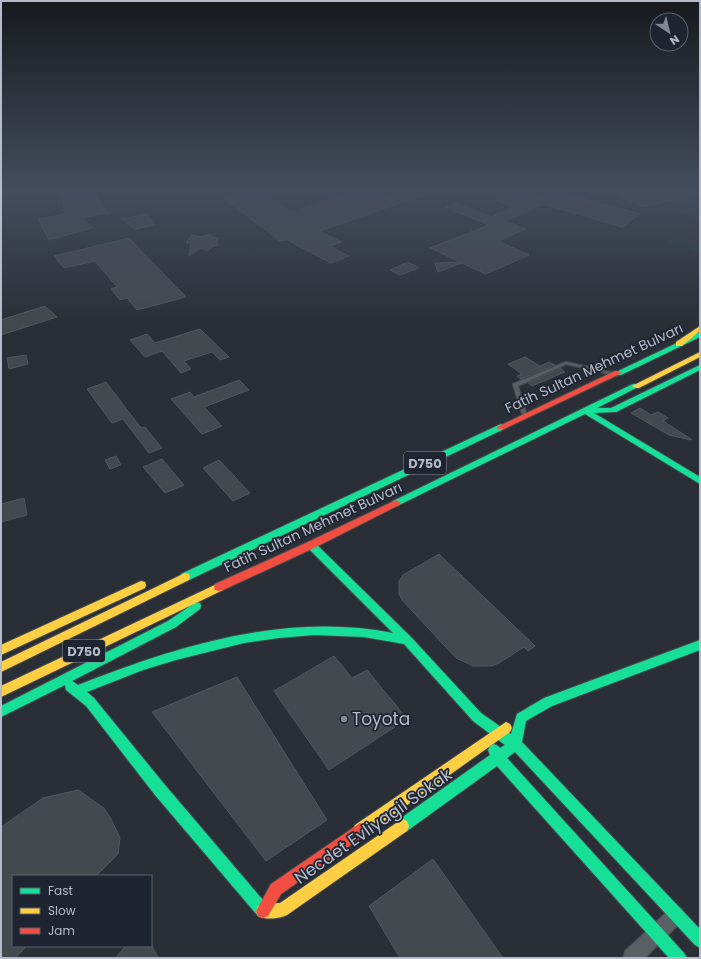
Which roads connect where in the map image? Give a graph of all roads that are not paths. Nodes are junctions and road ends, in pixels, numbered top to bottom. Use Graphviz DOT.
graph roads {
  1 [pos="700,328"];
  2 [pos="700,334"];
  3 [pos="679,344"];
  4 [pos="700,354"];
  5 [pos="700,367"];
  6 [pos="614,374"];
  7 [pos="585,410"];
  8 [pos="525,416"];
  9 [pos="700,482"];
  10 [pos="311,544"];
  11 [pos="215,562"];
  12 [pos="231,582"];
  13 [pos="407,640"];
  14 [pos="700,646"];
  15 [pos="1,650"];
  16 [pos="1,666"];
  17 [pos="63,680"];
  18 [pos="76,691"];
  19 [pos="1,692"];
  20 [pos="1,712"];
  21 [pos="477,718"];
  22 [pos="521,718"];
  23 [pos="498,733"];
  24 [pos="488,739"];
  25 [pos="515,745"];
  26 [pos="498,758"];
  27 [pos="263,911"];
  28 [pos="676,915"];
  29 [pos="658,934"];
  30 [pos="700,940"];
  31 [pos="632,958"];
  32 [pos="679,958"];
  1 -- 3 [label="main road"];
  2 -- 3 [label="main road, Fatih Sultan Mehmet Bulvarı / D750"];
  3 -- 6 [label="main road, Fatih Sultan Mehmet Bulvarı / D750"];
  4 -- 7 [label="main road, Fatih Sultan Mehmet Bulvarı / D750"];
  5 -- 7 [label="main road"];
  6 -- 8 [label="main road, Fatih Sultan Mehmet Bulvarı / D750"];
  6 -- 8 [label="lane"];
  7 -- 9 [label="main road"];
  7 -- 10 [label="main road, Fatih Sultan Mehmet Bulvarı / D750"];
  8 -- 11 [label="main road, Fatih Sultan Mehmet Bulvarı / D750"];
  10 -- 12 [label="main road, Fatih Sultan Mehmet Bulvarı / D750"];
  10 -- 13 [label="main road"];
  11 -- 15 [label="main road"];
  11 -- 16 [label="main road, Fatih Sultan Mehmet Bulvarı / D750"];
  12 -- 17 [label="main road"];
  12 -- 19 [label="main road, Fatih Sultan Mehmet Bulvarı / D750"];
  13 -- 18 [label="main road"];
  13 -- 21 [label="main road"];
  14 -- 22 [label="main road"];
  17 -- 18 [label="main road"];
  17 -- 20 [label="main road"];
  18 -- 27 [label="main road"];
  21 -- 23 [label="main road"];
  21 -- 24 [label="main road"];
  22 -- 23 [label="main road"];
  22 -- 25 [label="main road"];
  23 -- 24 [label="main road"];
  23 -- 25 [label="main road"];
  24 -- 26 [label="main road"];
  24 -- 27 [label="main road"];
  25 -- 26 [label="main road, Necdet Evliyagil Sokak"];
  25 -- 28 [label="main road"];
  26 -- 27 [label="main road, Necdet Evliyagil Sokak"];
  26 -- 29 [label="main road"];
  28 -- 29 [label="street"];
  28 -- 30 [label="main road"];
  29 -- 31 [label="street"];
  29 -- 32 [label="main road"];
}
